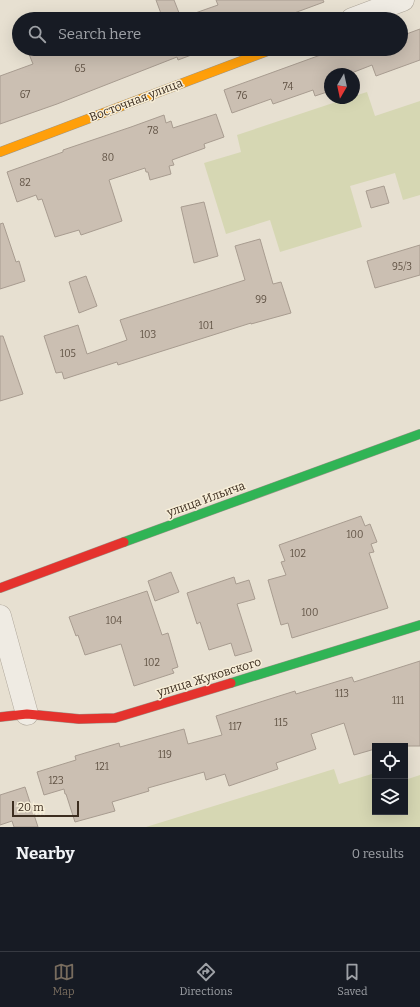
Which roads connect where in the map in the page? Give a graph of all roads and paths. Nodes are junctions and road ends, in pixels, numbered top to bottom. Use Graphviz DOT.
graph roads {
  1 [pos="403,0"];
  2 [pos="371,12"];
  3 [pos="254,56"];
  4 [pos="0,152"];
  5 [pos="420,434"];
  6 [pos="0,588"];
  7 [pos="0,616"];
  8 [pos="420,625"];
  9 [pos="27,714"];
  10 [pos="0,717"];
  1 -- 2 [label="street"];
  3 -- 4 [label="street, Восточная улица"];
  5 -- 6 [label="street, улица Ильича"];
  7 -- 9 [label="street"];
  8 -- 9 [label="street, улица Жуковского"];
  9 -- 10 [label="street, улица Жуковского"];
}
